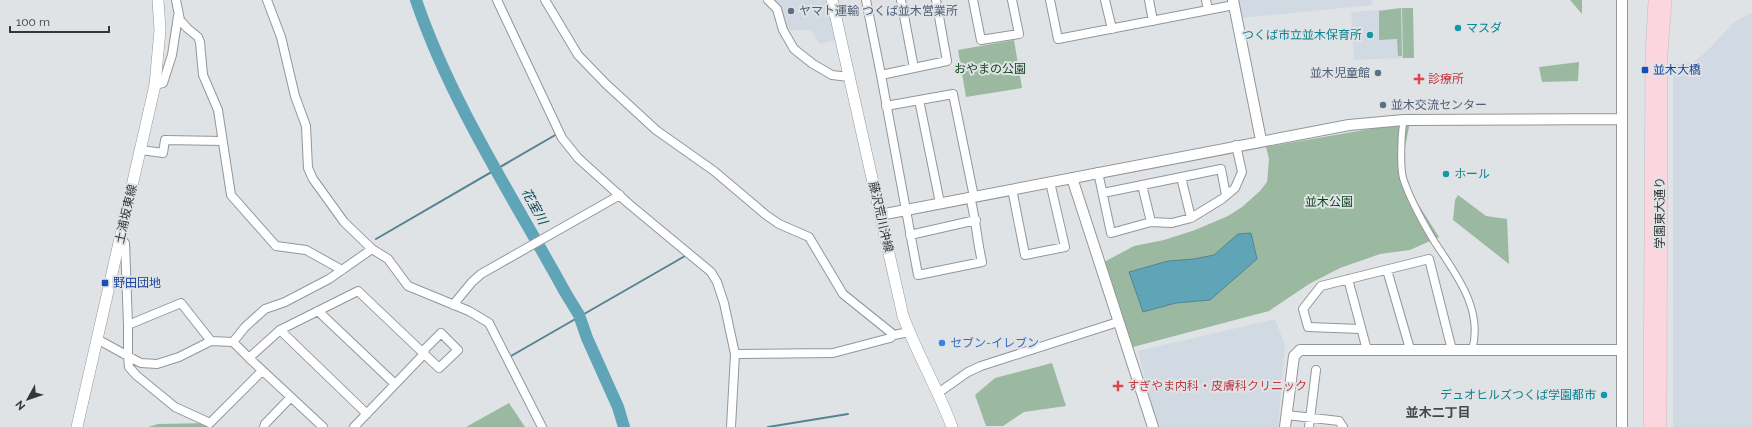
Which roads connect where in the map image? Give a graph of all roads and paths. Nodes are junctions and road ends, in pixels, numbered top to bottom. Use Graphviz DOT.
graph roads {
  1 [pos="158,0"];
  2 [pos="176,0"];
  3 [pos="267,0"];
  4 [pos="497,0"];
  5 [pos="545,0"];
  6 [pos="768,0"];
  7 [pos="832,0"];
  8 [pos="866,0"];
  9 [pos="901,0"];
  10 [pos="936,0"];
  11 [pos="973,0"];
  12 [pos="1012,0"];
  13 [pos="1050,0"];
  14 [pos="1105,0"];
  15 [pos="1149,0"];
  16 [pos="1206,0"];
  17 [pos="1622,0"];
  18 [pos="1655,0"];
  19 [pos="1665,0"];
  20 [pos="1234,3"];
  21 [pos="1208,10"];
  22 [pos="178,16"];
  23 [pos="1153,21"];
  24 [pos="1112,29"];
  25 [pos="914,68"];
  26 [pos="880,75"];
  27 [pos="849,77"];
  28 [pos="155,85"];
  29 [pos="919,100"];
  30 [pos="886,106"];
  31 [pos="1622,119"];
  32 [pos="1404,120"];
  33 [pos="1261,140"];
  34 [pos="222,141"];
  35 [pos="1236,145"];
  36 [pos="141,150"];
  37 [pos="1098,172"];
  38 [pos="1181,177"];
  39 [pos="1072,178"];
  40 [pos="1050,182"];
  41 [pos="1142,185"];
  42 [pos="1012,189"];
  43 [pos="1103,193"];
  44 [pos="620,195"];
  45 [pos="1226,195"];
  46 [pos="972,197"];
  47 [pos="940,203"];
  48 [pos="906,210"];
  49 [pos="880,215"];
  50 [pos="1190,218"];
  51 [pos="976,220"];
  52 [pos="1151,222"];
  53 [pos="910,235"];
  54 [pos="120,239"];
  55 [pos="372,249"];
  56 [pos="342,270"];
  57 [pos="1388,270"];
  58 [pos="1348,279"];
  59 [pos="453,305"];
  60 [pos="318,311"];
  61 [pos="1118,322"];
  62 [pos="128,325"];
  63 [pos="1361,329"];
  64 [pos="280,330"];
  65 [pos="909,332"];
  66 [pos="894,335"];
  67 [pos="97,339"];
  68 [pos="211,341"];
  69 [pos="233,342"];
  70 [pos="1410,349"];
  71 [pos="1367,350"];
  72 [pos="1452,350"];
  73 [pos="1472,350"];
  74 [pos="1622,350"];
  75 [pos="735,354"];
  76 [pos="128,356"];
  77 [pos="250,358"];
  78 [pos="262,370"];
  79 [pos="1316,370"];
  80 [pos="395,384"];
  81 [pos="938,393"];
  82 [pos="291,397"];
  83 [pos="367,414"];
  84 [pos="1287,415"];
  85 [pos="1311,418"];
  86 [pos="77,427"];
  87 [pos="264,427"];
  88 [pos="323,427"];
  89 [pos="354,427"];
  90 [pos="542,427"];
  91 [pos="731,427"];
  92 [pos="952,427"];
  93 [pos="1153,427"];
  94 [pos="1285,427"];
  95 [pos="1310,427"];
  96 [pos="1343,427"];
  97 [pos="1622,427"];
  98 [pos="1650,427"];
  99 [pos="1660,427"];
  1 -- 28 [label="main road, 土浦坂東線"];
  2 -- 22 [label="street"];
  3 -- 55 [label="street"];
  4 -- 44 [label="street"];
  5 -- 66 [label="street"];
  6 -- 27 [label="street"];
  7 -- 27 [label="main road, 藤沢荒川沖線"];
  8 -- 26 [label="street"];
  9 -- 25 [label="street"];
  10 -- 25 [label="street"];
  11 -- 12 [label="street"];
  13 -- 24 [label="street"];
  14 -- 24 [label="street"];
  15 -- 23 [label="street"];
  16 -- 21 [label="street"];
  17 -- 31 [label="street"];
  18 -- 98 [label="main road, 学園東大通り"];
  19 -- 99 [label="main road, 学園東大通り"];
  20 -- 21 [label="street"];
  20 -- 33 [label="street"];
  21 -- 23 [label="street"];
  22 -- 28 [label="street"];
  22 -- 34 [label="street"];
  23 -- 24 [label="street"];
  25 -- 26 [label="street"];
  26 -- 30 [label="street"];
  27 -- 49 [label="main road, 藤沢荒川沖線"];
  28 -- 36 [label="main road, 土浦坂東線"];
  29 -- 30 [label="street"];
  29 -- 46 [label="street"];
  29 -- 47 [label="street"];
  30 -- 48 [label="street"];
  31 -- 32 [label="street"];
  31 -- 74 [label="street"];
  32 -- 33 [label="street"];
  32 -- 73 [label="street"];
  33 -- 35 [label="street"];
  34 -- 36 [label="street"];
  34 -- 56 [label="street"];
  35 -- 37 [label="street"];
  35 -- 45 [label="street"];
  36 -- 54 [label="main road, 土浦坂東線"];
  37 -- 39 [label="street"];
  37 -- 43 [label="street"];
  38 -- 41 [label="street"];
  38 -- 45 [label="street"];
  38 -- 50 [label="street"];
  39 -- 40 [label="street"];
  39 -- 61 [label="street"];
  40 -- 42 [label="street"];
  40 -- 42 [label="street"];
  41 -- 43 [label="street"];
  41 -- 52 [label="street"];
  42 -- 46 [label="street"];
  43 -- 52 [label="street"];
  44 -- 59 [label="street"];
  44 -- 75 [label="street"];
  45 -- 50 [label="street"];
  46 -- 47 [label="street"];
  46 -- 51 [label="street"];
  47 -- 48 [label="street"];
  48 -- 49 [label="street"];
  48 -- 53 [label="street"];
  49 -- 65 [label="main road, 藤沢荒川沖線"];
  50 -- 52 [label="street"];
  51 -- 53 [label="street"];
  51 -- 53 [label="street"];
  54 -- 62 [label="street"];
  54 -- 67 [label="main road, 土浦坂東線"];
  55 -- 56 [label="street"];
  55 -- 59 [label="street"];
  56 -- 69 [label="street"];
  57 -- 58 [label="street"];
  57 -- 70 [label="street"];
  57 -- 72 [label="street"];
  58 -- 63 [label="street"];
  58 -- 63 [label="street"];
  59 -- 90 [label="street"];
  60 -- 64 [label="street"];
  60 -- 80 [label="street"];
  60 -- 80 [label="street"];
  61 -- 81 [label="street"];
  61 -- 93 [label="street"];
  62 -- 68 [label="street"];
  62 -- 76 [label="street"];
  63 -- 71 [label="street"];
  64 -- 77 [label="street"];
  64 -- 83 [label="street"];
  65 -- 66 [label="street"];
  65 -- 81 [label="main road, 藤沢荒川沖線"];
  66 -- 75 [label="street"];
  67 -- 76 [label="street"];
  67 -- 86 [label="main road, 土浦坂東線"];
  68 -- 69 [label="street"];
  68 -- 76 [label="street"];
  69 -- 77 [label="street"];
  70 -- 71 [label="street"];
  70 -- 72 [label="street"];
  71 -- 84 [label="street"];
  72 -- 73 [label="street"];
  73 -- 74 [label="street"];
  74 -- 97 [label="street"];
  75 -- 91 [label="street"];
  76 -- 78 [label="street"];
  77 -- 78 [label="street"];
  78 -- 82 [label="street"];
  79 -- 85 [label="street"];
  80 -- 83 [label="street"];
  81 -- 92 [label="main road, 藤沢荒川沖線"];
  82 -- 87 [label="street"];
  82 -- 88 [label="street"];
  83 -- 89 [label="street"];
  84 -- 85 [label="street"];
  84 -- 94 [label="street"];
  85 -- 95 [label="street"];
  85 -- 96 [label="street"];
}
